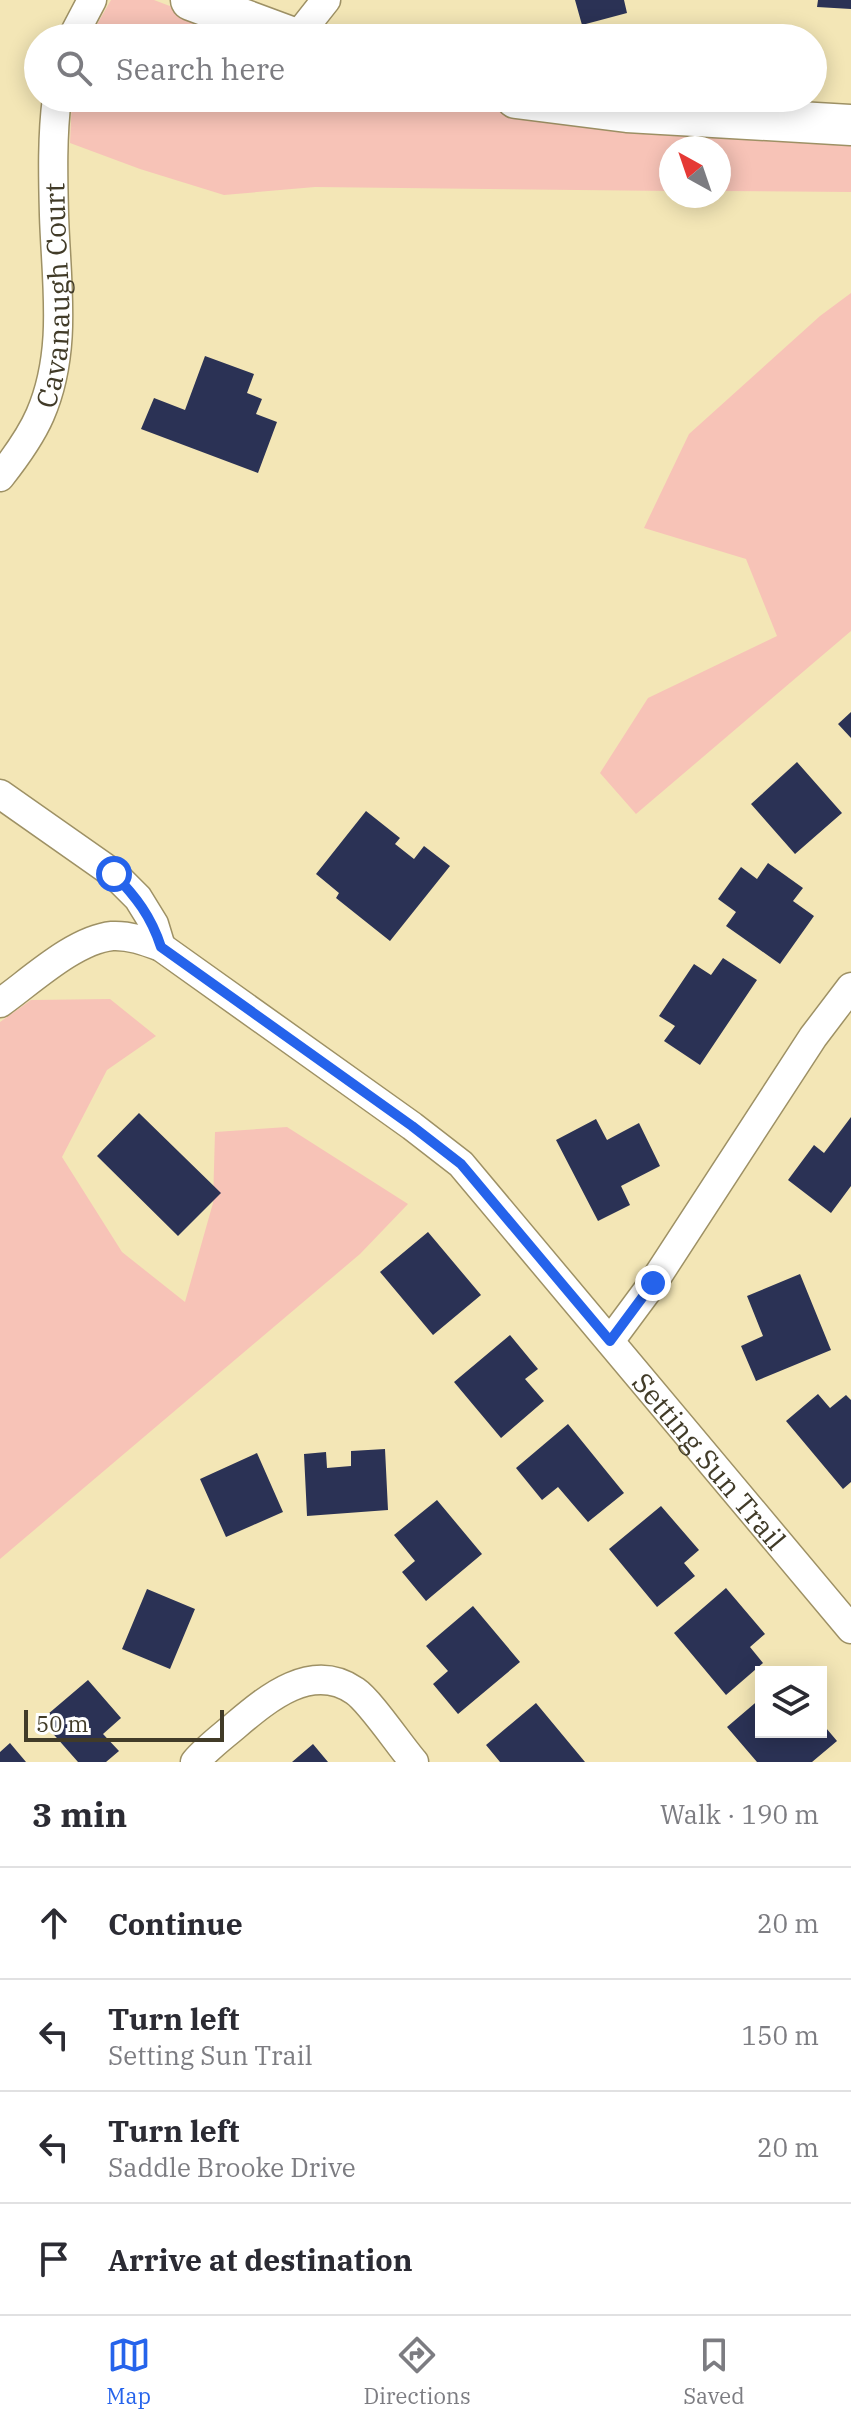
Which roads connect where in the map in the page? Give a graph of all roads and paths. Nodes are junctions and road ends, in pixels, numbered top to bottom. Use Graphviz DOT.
graph roads {
  1 [pos="92,0"];
  2 [pos="191,0"];
  3 [pos="326,0"];
  4 [pos="79,24"];
  5 [pos="256,24"];
  6 [pos="306,24"];
  7 [pos="57,112"];
  8 [pos="627,112"];
  9 [pos="851,125"];
  10 [pos="0,477"];
  11 [pos="0,794"];
  12 [pos="161,947"];
  13 [pos="849,991"];
  14 [pos="0,1003"];
  15 [pos="610,1341"];
  16 [pos="851,1629"];
  17 [pos="195,1762"];
  18 [pos="414,1762"];
  1 -- 4 [label="street"];
  2 -- 5 [label="main road"];
  3 -- 6 [label="street"];
  7 -- 10 [label="street, Cavanaugh Court"];
  8 -- 9 [label="main road"];
  11 -- 12 [label="street"];
  12 -- 14 [label="street, Setting Sun Trail"];
  12 -- 15 [label="street, Setting Sun Trail"];
  13 -- 15 [label="street"];
  15 -- 16 [label="street, Setting Sun Trail"];
  17 -- 18 [label="street"];
}
